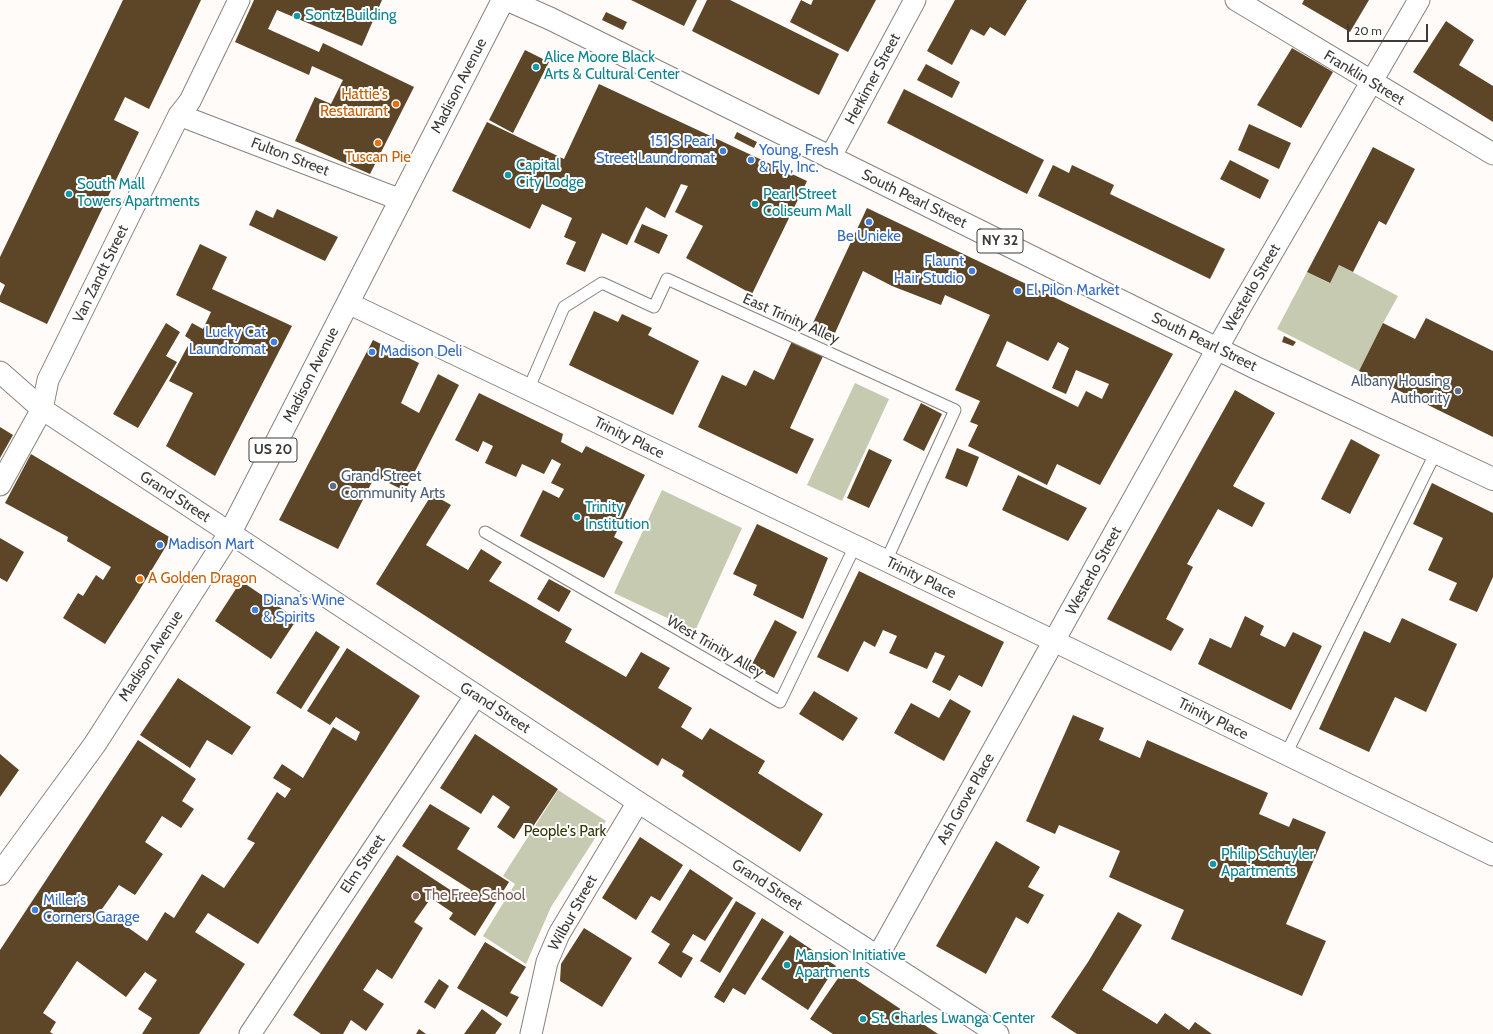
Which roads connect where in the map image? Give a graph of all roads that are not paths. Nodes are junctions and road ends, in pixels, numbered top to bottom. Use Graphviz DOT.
graph roads {
  1 [pos="239,0"];
  2 [pos="503,0"];
  3 [pos="508,0"];
  4 [pos="915,0"];
  5 [pos="1236,0"];
  6 [pos="1419,0"];
  7 [pos="1371,82"];
  8 [pos="179,115"];
  9 [pos="1493,154"];
  10 [pos="830,158"];
  11 [pos="400,200"];
  12 [pos="348,304"];
  13 [pos="1218,349"];
  14 [pos="0,372"];
  15 [pos="528,390"];
  16 [pos="0,391"];
  17 [pos="42,409"];
  18 [pos="1436,452"];
  19 [pos="1493,479"];
  20 [pos="0,485"];
  21 [pos="485,532"];
  22 [pos="230,533"];
  23 [pos="855,546"];
  24 [pos="886,561"];
  25 [pos="1054,641"];
  26 [pos="476,695"];
  27 [pos="1286,754"];
  28 [pos="638,802"];
  29 [pos="1493,855"];
  30 [pos="0,874"];
  31 [pos="878,956"];
  32 [pos="250,1034"];
  33 [pos="531,1034"];
  34 [pos="998,1034"];
  1 -- 8 [label="street, Van Zandt Street"];
  2 -- 11 [label="main road, Madison Avenue / US 20"];
  3 -- 10 [label="main road, South Pearl Street / NY 32"];
  4 -- 10 [label="street, Herkimer Street"];
  5 -- 7 [label="street, Franklin Street"];
  6 -- 7 [label="street, Westerlo Street"];
  7 -- 9 [label="street, Franklin Street"];
  7 -- 13 [label="street, Westerlo Street"];
  8 -- 11 [label="street, Fulton Street"];
  8 -- 17 [label="street, Van Zandt Street"];
  10 -- 13 [label="main road, South Pearl Street / NY 32"];
  11 -- 12 [label="main road, Madison Avenue / US 20"];
  12 -- 15 [label="street, Trinity Place"];
  12 -- 22 [label="main road, Madison Avenue / US 20"];
  13 -- 18 [label="main road, South Pearl Street / NY 32"];
  13 -- 25 [label="street, Westerlo Street"];
  14 -- 17 [label="street, Grand Street"];
  15 -- 23 [label="street, Trinity Place"];
  15 -- 24 [label="lane, East Trinity Alley"];
  16 -- 17 [label="street"];
  17 -- 20 [label="street, Van Zandt Street"];
  17 -- 22 [label="street, Grand Street"];
  18 -- 19 [label="main road, South Pearl Street / NY 32"];
  18 -- 27 [label="lane"];
  21 -- 23 [label="lane, West Trinity Alley"];
  22 -- 26 [label="street, Grand Street"];
  22 -- 30 [label="main road, Madison Avenue / US 20"];
  23 -- 24 [label="street, Trinity Place"];
  24 -- 25 [label="street, Trinity Place"];
  25 -- 27 [label="street, Trinity Place"];
  25 -- 31 [label="street, Ash Grove Place"];
  26 -- 28 [label="street, Grand Street"];
  26 -- 32 [label="street, Elm Street"];
  27 -- 29 [label="street, Trinity Place"];
  28 -- 31 [label="street, Grand Street"];
  28 -- 33 [label="street, Wilbur Street"];
  31 -- 34 [label="street, Grand Street"];
}
